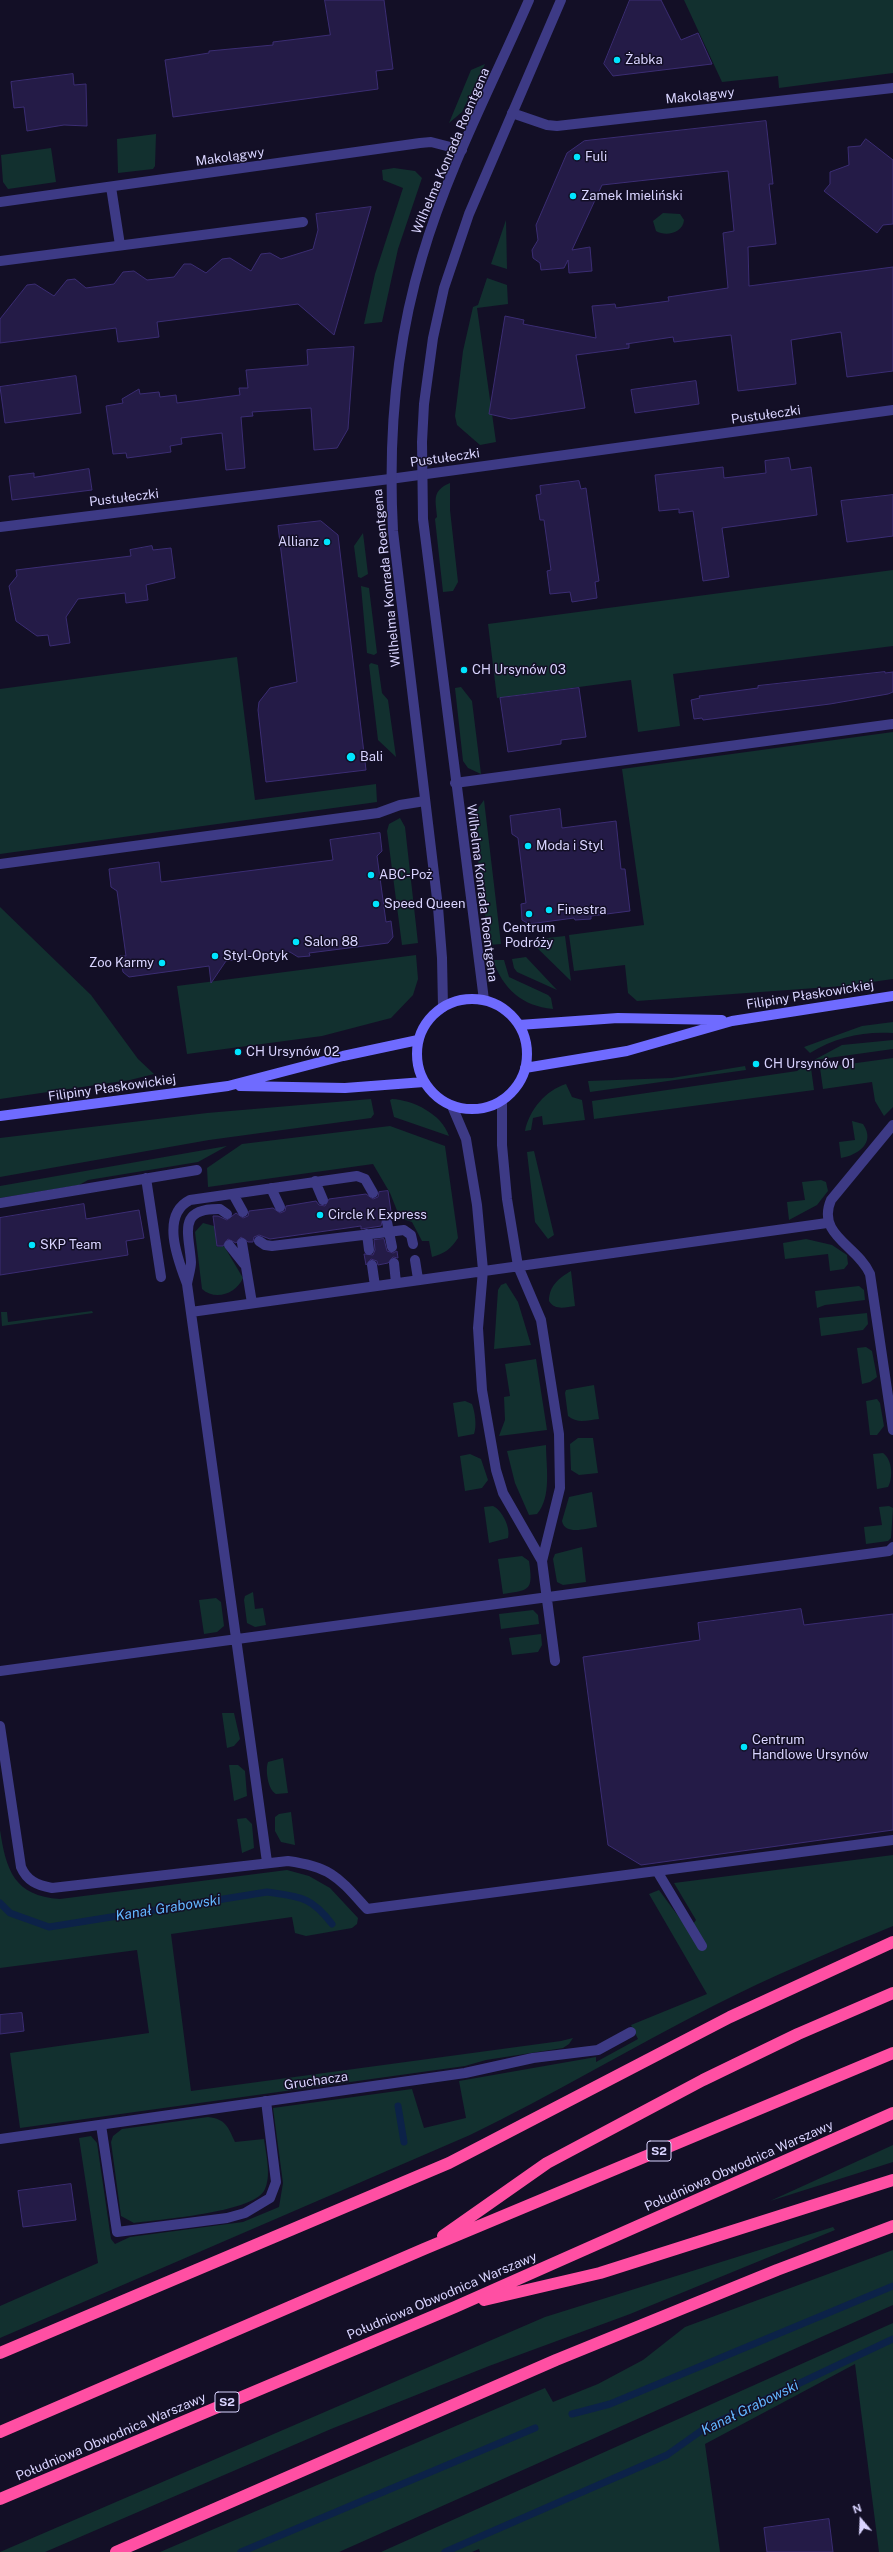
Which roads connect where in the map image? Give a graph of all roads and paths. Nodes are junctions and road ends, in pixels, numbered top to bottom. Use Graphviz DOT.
graph roads {
  1 [pos="529,0"];
  2 [pos="561,0"];
  3 [pos="893,88"];
  4 [pos="512,113"];
  5 [pos="462,150"];
  6 [pos="111,187"];
  7 [pos="0,202"];
  8 [pos="303,222"];
  9 [pos="120,245"];
  10 [pos="0,261"];
  11 [pos="893,410"];
  12 [pos="422,474"];
  13 [pos="390,479"];
  14 [pos="0,527"];
  15 [pos="893,724"];
  16 [pos="455,783"];
  17 [pos="425,801"];
  18 [pos="0,864"];
  19 [pos="893,996"];
  20 [pos="484,1000"];
  21 [pos="443,1007"];
  22 [pos="732,1021"];
  23 [pos="519,1025"];
  24 [pos="418,1040"];
  25 [pos="525,1068"];
  26 [pos="424,1082"];
  27 [pos="228,1086"];
  28 [pos="502,1100"];
  29 [pos="452,1106"];
  30 [pos="0,1116"];
  31 [pos="893,1125"];
  32 [pos="197,1170"];
  33 [pos="146,1178"];
  34 [pos="315,1181"];
  35 [pos="271,1188"];
  36 [pos="373,1193"];
  37 [pos="233,1194"];
  38 [pos="323,1200"];
  39 [pos="0,1203"];
  40 [pos="280,1207"];
  41 [pos="243,1212"];
  42 [pos="227,1214"];
  43 [pos="827,1223"];
  44 [pos="388,1227"];
  45 [pos="367,1234"];
  46 [pos="259,1241"];
  47 [pos="242,1243"];
  48 [pos="413,1244"];
  49 [pos="229,1245"];
  50 [pos="392,1247"];
  51 [pos="369,1250"];
  52 [pos="415,1260"];
  53 [pos="394,1263"];
  54 [pos="245,1265"];
  55 [pos="372,1265"];
  56 [pos="518,1266"];
  57 [pos="483,1270"];
  58 [pos="161,1277"];
  59 [pos="418,1280"];
  60 [pos="396,1283"];
  61 [pos="187,1284"];
  62 [pos="375,1286"];
  63 [pos="252,1303"];
  64 [pos="191,1312"];
  65 [pos="893,1430"];
  66 [pos="893,1547"];
  67 [pos="542,1561"];
  68 [pos="546,1598"];
  69 [pos="236,1639"];
  70 [pos="555,1661"];
  71 [pos="0,1671"];
  72 [pos="0,1726"];
  73 [pos="893,1840"];
  74 [pos="267,1862"];
  75 [pos="657,1871"];
  76 [pos="893,1942"];
  77 [pos="702,1946"];
  78 [pos="893,1993"];
  79 [pos="631,2032"];
  80 [pos="893,2053"];
  81 [pos="266,2101"];
  82 [pos="893,2113"];
  83 [pos="101,2125"];
  84 [pos="0,2139"];
  85 [pos="893,2180"];
  86 [pos="893,2226"];
  87 [pos="424,2249"];
  88 [pos="455,2307"];
  89 [pos="0,2353"];
  90 [pos="0,2432"];
  91 [pos="0,2499"];
  92 [pos="116,2552"];
  1 -- 5 [label="street, Wilhelma Konrada Roentgena"];
  2 -- 4 [label="street, Wilhelma Konrada Roentgena"];
  3 -- 4 [label="street, Makolągwy"];
  4 -- 12 [label="street, Wilhelma Konrada Roentgena"];
  5 -- 6 [label="street, Makolągwy"];
  5 -- 13 [label="street, Wilhelma Konrada Roentgena"];
  6 -- 7 [label="street, Makolągwy"];
  6 -- 9 [label="street"];
  8 -- 9 [label="street"];
  9 -- 10 [label="street"];
  11 -- 12 [label="street, Pustułeczki"];
  12 -- 13 [label="street, Pustułeczki"];
  12 -- 16 [label="street, Wilhelma Konrada Roentgena"];
  13 -- 14 [label="street, Pustułeczki"];
  13 -- 17 [label="street, Wilhelma Konrada Roentgena"];
  15 -- 16 [label="street"];
  16 -- 20 [label="street, Wilhelma Konrada Roentgena"];
  17 -- 18 [label="street"];
  17 -- 21 [label="street, Wilhelma Konrada Roentgena"];
  19 -- 22 [label="main road, Filipiny Płaskowickiej"];
  20 -- 21 [label="main road"];
  20 -- 23 [label="main road"];
  21 -- 24 [label="main road"];
  22 -- 23 [label="main road, Filipiny Płaskowickiej"];
  22 -- 25 [label="main road, Filipiny Płaskowickiej"];
  23 -- 25 [label="main road"];
  24 -- 26 [label="main road"];
  24 -- 27 [label="main road, Filipiny Płaskowickiej"];
  25 -- 28 [label="main road"];
  26 -- 27 [label="main road, Filipiny Płaskowickiej"];
  26 -- 29 [label="main road"];
  27 -- 30 [label="main road, Filipiny Płaskowickiej"];
  28 -- 29 [label="main road"];
  28 -- 56 [label="street"];
  29 -- 57 [label="street"];
  31 -- 43 [label="street"];
  32 -- 33 [label="street"];
  33 -- 39 [label="street"];
  33 -- 58 [label="street"];
  34 -- 35 [label="street"];
  34 -- 36 [label="street"];
  34 -- 38 [label="street"];
  35 -- 37 [label="street"];
  35 -- 40 [label="street"];
  37 -- 41 [label="street"];
  37 -- 61 [label="street"];
  42 -- 61 [label="street"];
  43 -- 56 [label="street"];
  43 -- 65 [label="street"];
  44 -- 45 [label="street"];
  44 -- 48 [label="street"];
  44 -- 50 [label="street"];
  45 -- 46 [label="street"];
  45 -- 51 [label="street"];
  47 -- 54 [label="street"];
  49 -- 54 [label="street"];
  52 -- 59 [label="street"];
  53 -- 60 [label="street"];
  54 -- 63 [label="street"];
  55 -- 62 [label="street"];
  56 -- 57 [label="street"];
  56 -- 67 [label="street"];
  57 -- 59 [label="street"];
  57 -- 67 [label="street"];
  59 -- 60 [label="street"];
  60 -- 62 [label="street"];
  61 -- 64 [label="street"];
  62 -- 63 [label="street"];
  63 -- 64 [label="street"];
  64 -- 69 [label="street"];
  66 -- 68 [label="street"];
  67 -- 68 [label="street"];
  68 -- 69 [label="street"];
  68 -- 70 [label="street"];
  69 -- 71 [label="street"];
  69 -- 74 [label="street"];
  72 -- 74 [label="street"];
  73 -- 75 [label="street"];
  74 -- 75 [label="street"];
  75 -- 77 [label="street"];
  76 -- 89 [label="highway"];
  78 -- 87 [label="highway"];
  79 -- 81 [label="street, Gruchacza"];
  80 -- 87 [label="highway, S2"];
  81 -- 83 [label="street, Gruchacza"];
  81 -- 83 [label="street"];
  82 -- 88 [label="highway, Południowa Obwodnica Warszawy / S2"];
  83 -- 84 [label="street, Gruchacza"];
  85 -- 88 [label="highway"];
  86 -- 92 [label="highway"];
  87 -- 90 [label="highway, S2"];
  88 -- 91 [label="highway, Południowa Obwodnica Warszawy / S2"];
}
